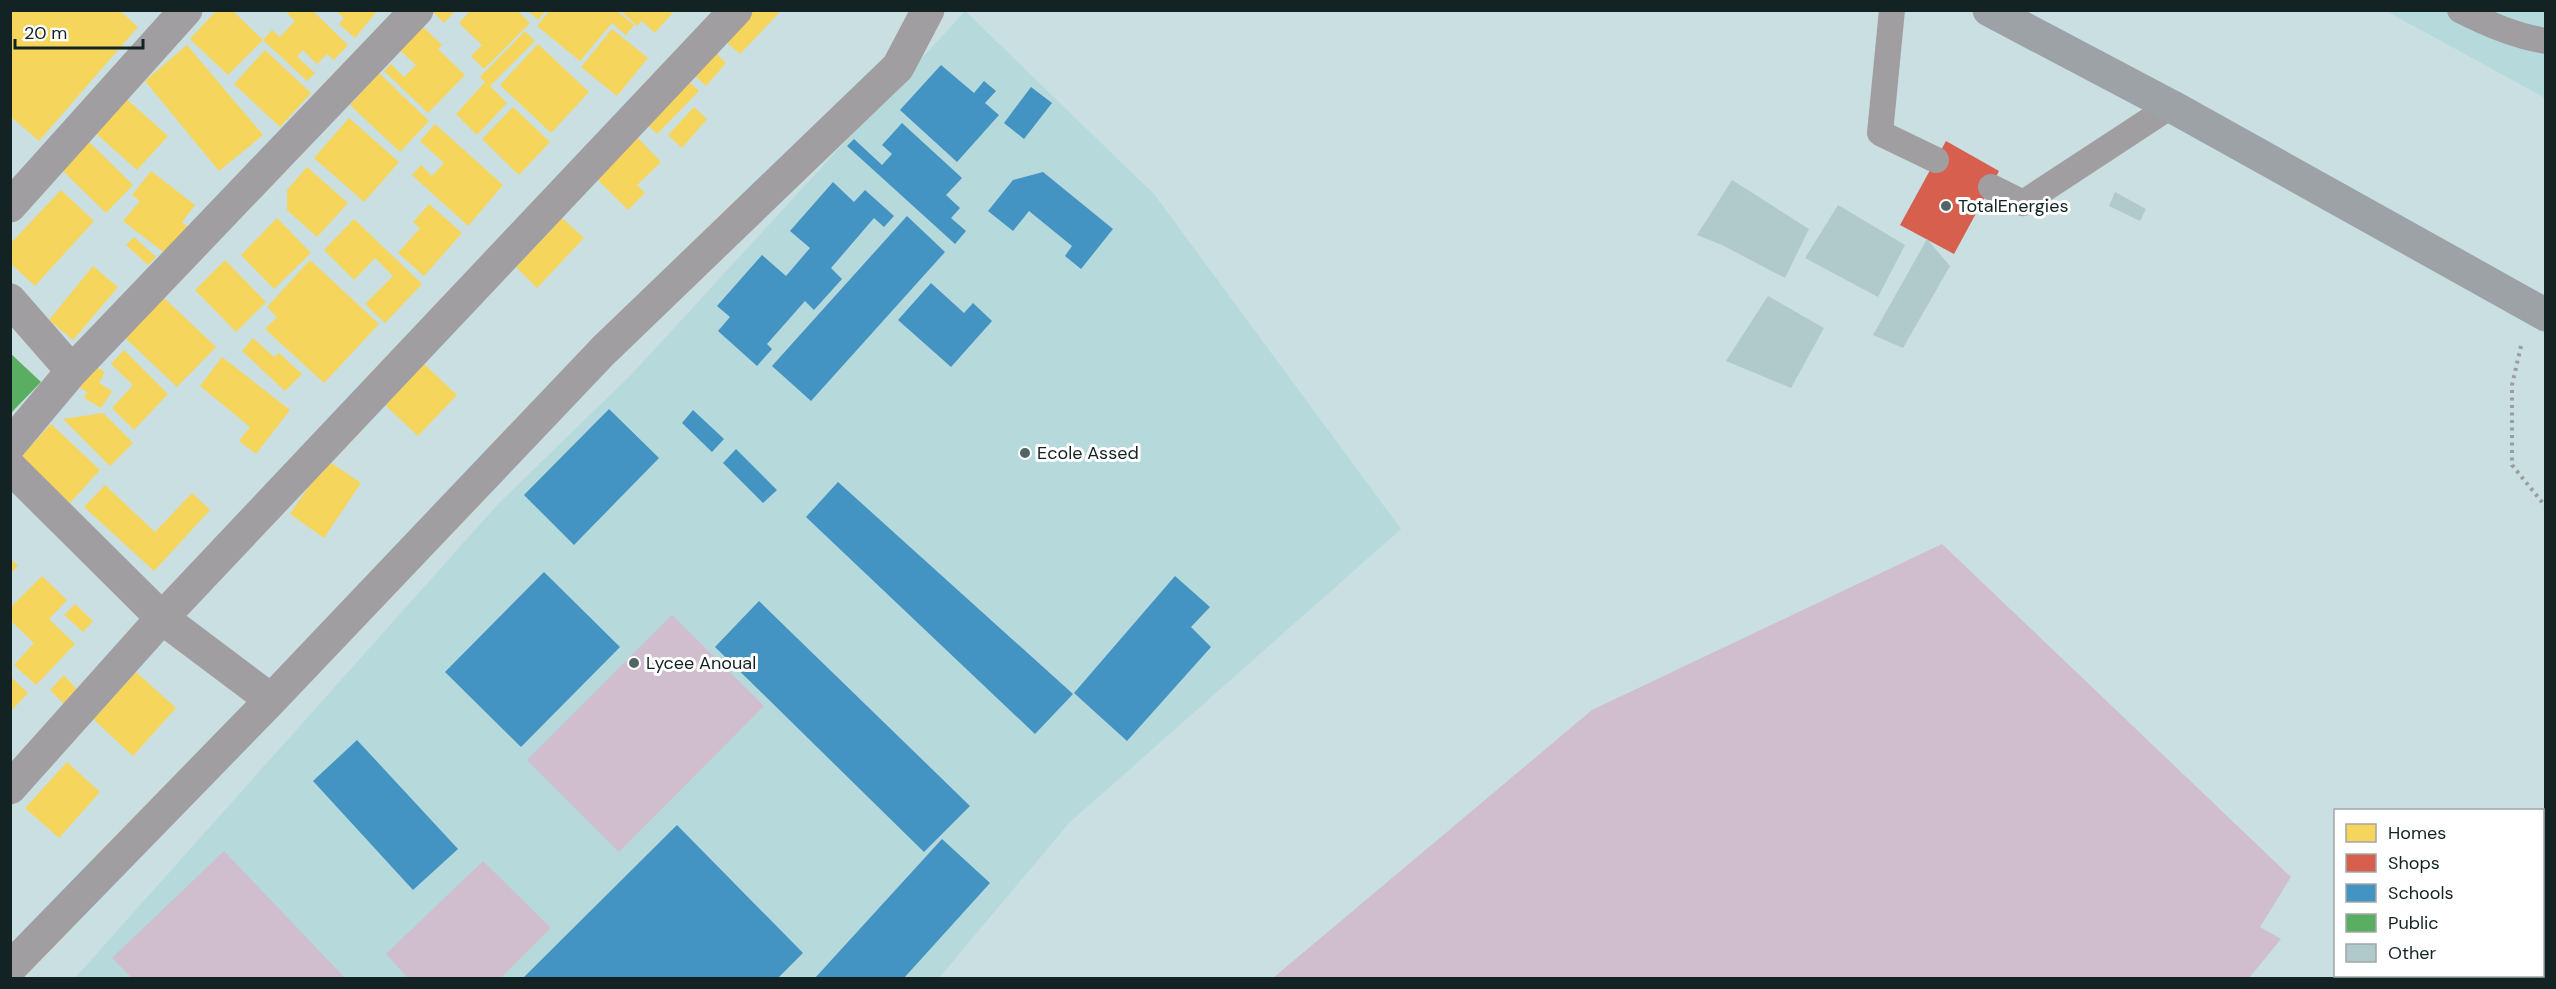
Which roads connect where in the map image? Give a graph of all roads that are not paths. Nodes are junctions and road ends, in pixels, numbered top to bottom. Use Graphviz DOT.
graph roads {
  1 [pos="186,10"];
  2 [pos="417,10"];
  3 [pos="736,10"];
  4 [pos="928,10"];
  5 [pos="1893,10"];
  6 [pos="1989,10"];
  7 [pos="2460,10"];
  8 [pos="2546,41"];
  9 [pos="2171,106"];
  10 [pos="1936,160"];
  11 [pos="1991,186"];
  12 [pos="10,206"];
  13 [pos="10,300"];
  14 [pos="2538,311"];
  15 [pos="72,371"];
  16 [pos="10,445"];
  17 [pos="10,467"];
  18 [pos="162,618"];
  19 [pos="271,700"];
  20 [pos="10,788"];
  21 [pos="10,968"];
  1 -- 12 [label="street"];
  2 -- 15 [label="street"];
  3 -- 18 [label="street"];
  4 -- 19 [label="street"];
  5 -- 10 [label="lane"];
  6 -- 9 [label="main road"];
  7 -- 8 [label="lane"];
  9 -- 11 [label="lane"];
  9 -- 14 [label="main road"];
  13 -- 15 [label="street"];
  15 -- 16 [label="street"];
  17 -- 18 [label="street"];
  18 -- 19 [label="street"];
  18 -- 20 [label="street"];
  19 -- 21 [label="street"];
}
